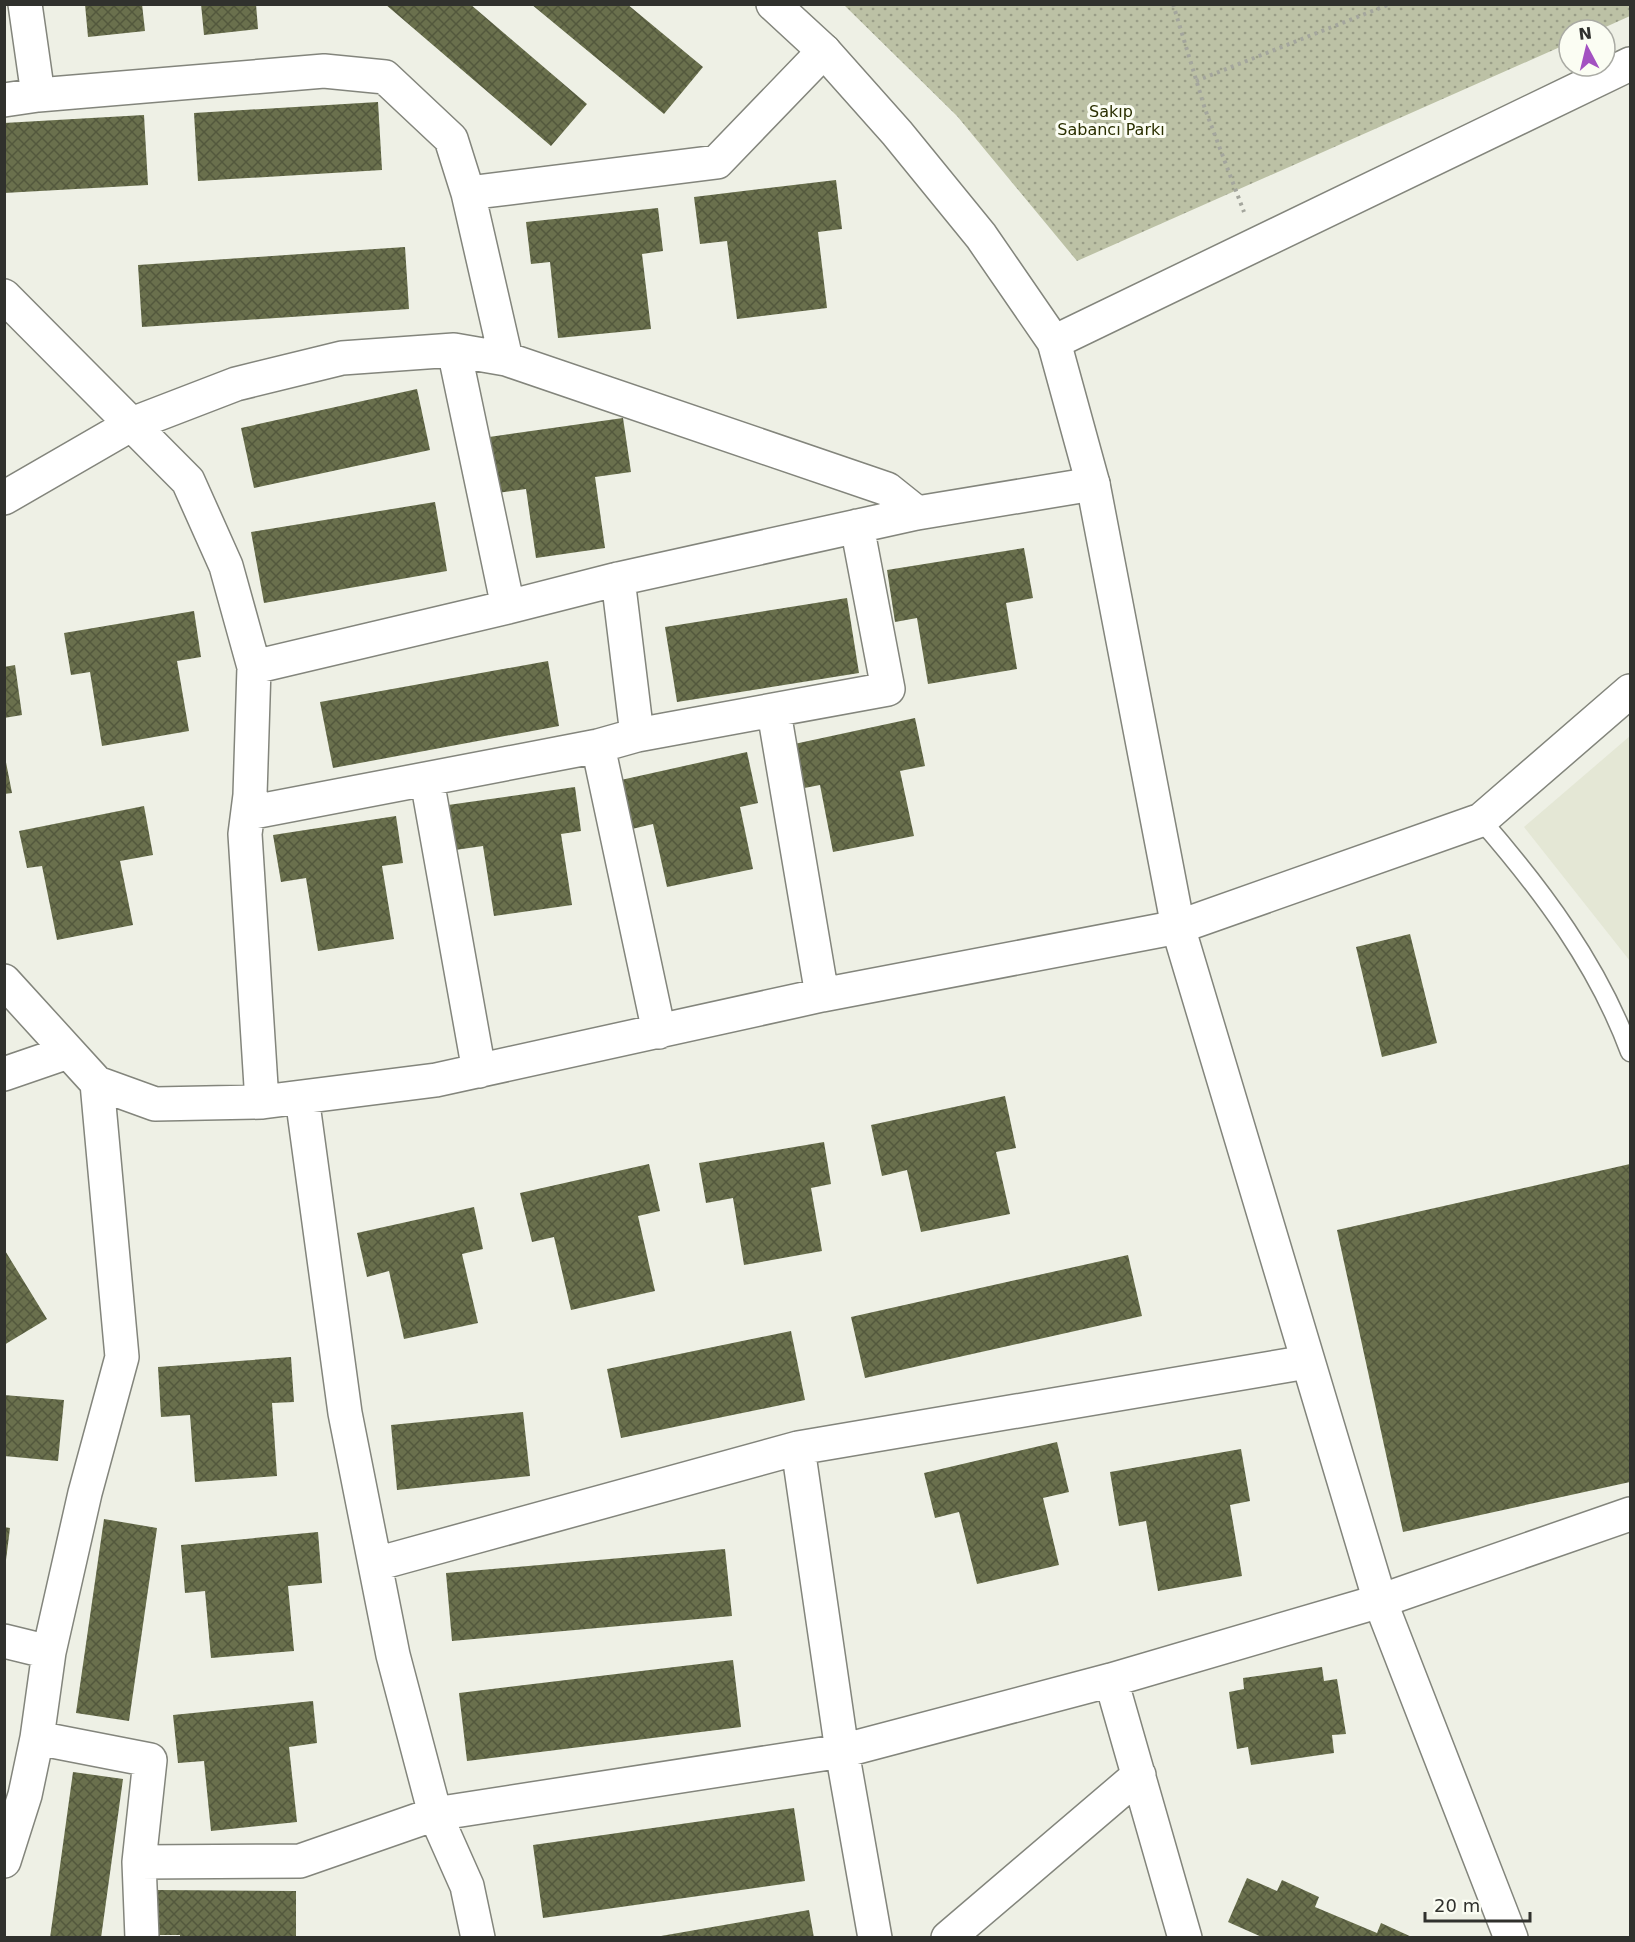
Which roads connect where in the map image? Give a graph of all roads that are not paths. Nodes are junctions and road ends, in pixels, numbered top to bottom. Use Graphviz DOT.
graph roads {
  1 [pos="25,4"];
  2 [pos="773,4"];
  3 [pos="824,51"];
  4 [pos="1630,64"];
  5 [pos="38,95"];
  6 [pos="4,100"];
  7 [pos="468,193"];
  8 [pos="4,296"];
  9 [pos="1054,342"];
  10 [pos="454,350"];
  11 [pos="506,359"];
  12 [pos="132,424"];
  13 [pos="1093,484"];
  14 [pos="4,498"];
  15 [pos="917,513"];
  16 [pos="857,526"];
  17 [pos="618,579"];
  18 [pos="508,607"];
  19 [pos="254,667"];
  20 [pos="1630,691"];
  21 [pos="774,712"];
  22 [pos="637,735"];
  23 [pos="598,746"];
  24 [pos="427,780"];
  25 [pos="248,813"];
  26 [pos="1481,820"];
  27 [pos="1178,927"];
  28 [pos="4,981"];
  29 [pos="822,995"];
  30 [pos="659,1032"];
  31 [pos="68,1052"];
  32 [pos="1630,1052"];
  33 [pos="479,1071"];
  34 [pos="4,1074"];
  35 [pos="97,1083"];
  36 [pos="302,1097"];
  37 [pos="262,1102"];
  38 [pos="1307,1362"];
  39 [pos="798,1448"];
  40 [pos="1630,1514"];
  41 [pos="376,1564"];
  42 [pos="1380,1601"];
  43 [pos="4,1641"];
  44 [pos="49,1652"];
  45 [pos="1111,1680"];
  46 [pos="37,1738"];
  47 [pos="842,1751"];
  48 [pos="1138,1776"];
  49 [pos="435,1814"];
  50 [pos="4,1861"];
  51 [pos="139,1862"];
  52 [pos="142,1938"];
  53 [pos="478,1938"];
  54 [pos="874,1938"];
  55 [pos="948,1938"];
  56 [pos="1185,1938"];
  57 [pos="1511,1938"];
  1 -- 5 [label="street"];
  2 -- 3 [label="street"];
  3 -- 7 [label="street"];
  3 -- 9 [label="street"];
  4 -- 9 [label="street"];
  5 -- 6 [label="street"];
  5 -- 7 [label="street"];
  7 -- 11 [label="street"];
  8 -- 12 [label="street"];
  9 -- 13 [label="street"];
  10 -- 11 [label="street"];
  10 -- 12 [label="street"];
  10 -- 18 [label="street"];
  11 -- 15 [label="street"];
  12 -- 14 [label="street"];
  12 -- 19 [label="street"];
  13 -- 15 [label="street"];
  13 -- 27 [label="street"];
  15 -- 16 [label="street"];
  16 -- 17 [label="street"];
  16 -- 21 [label="street"];
  17 -- 18 [label="street"];
  17 -- 22 [label="street"];
  18 -- 19 [label="street"];
  19 -- 25 [label="street"];
  20 -- 26 [label="street"];
  21 -- 22 [label="street"];
  21 -- 29 [label="street"];
  22 -- 23 [label="street"];
  23 -- 24 [label="street"];
  23 -- 30 [label="street"];
  24 -- 25 [label="street"];
  24 -- 33 [label="street"];
  25 -- 37 [label="street"];
  26 -- 27 [label="street"];
  26 -- 32 [label="lane"];
  27 -- 29 [label="street"];
  27 -- 38 [label="street"];
  28 -- 31 [label="street"];
  29 -- 30 [label="street"];
  30 -- 33 [label="street"];
  31 -- 34 [label="street"];
  31 -- 35 [label="street"];
  33 -- 36 [label="street"];
  35 -- 37 [label="street"];
  35 -- 44 [label="street"];
  36 -- 37 [label="street"];
  36 -- 41 [label="street"];
  38 -- 39 [label="street"];
  38 -- 42 [label="street"];
  39 -- 41 [label="street"];
  39 -- 47 [label="street"];
  40 -- 42 [label="street"];
  41 -- 49 [label="street"];
  42 -- 45 [label="street"];
  42 -- 57 [label="street"];
  43 -- 44 [label="street"];
  44 -- 46 [label="street"];
  45 -- 47 [label="street"];
  45 -- 48 [label="street"];
  46 -- 50 [label="street"];
  46 -- 51 [label="street"];
  47 -- 49 [label="street"];
  47 -- 54 [label="street"];
  48 -- 55 [label="street"];
  48 -- 56 [label="street"];
  49 -- 51 [label="street"];
  49 -- 53 [label="street"];
  51 -- 52 [label="street"];
}
